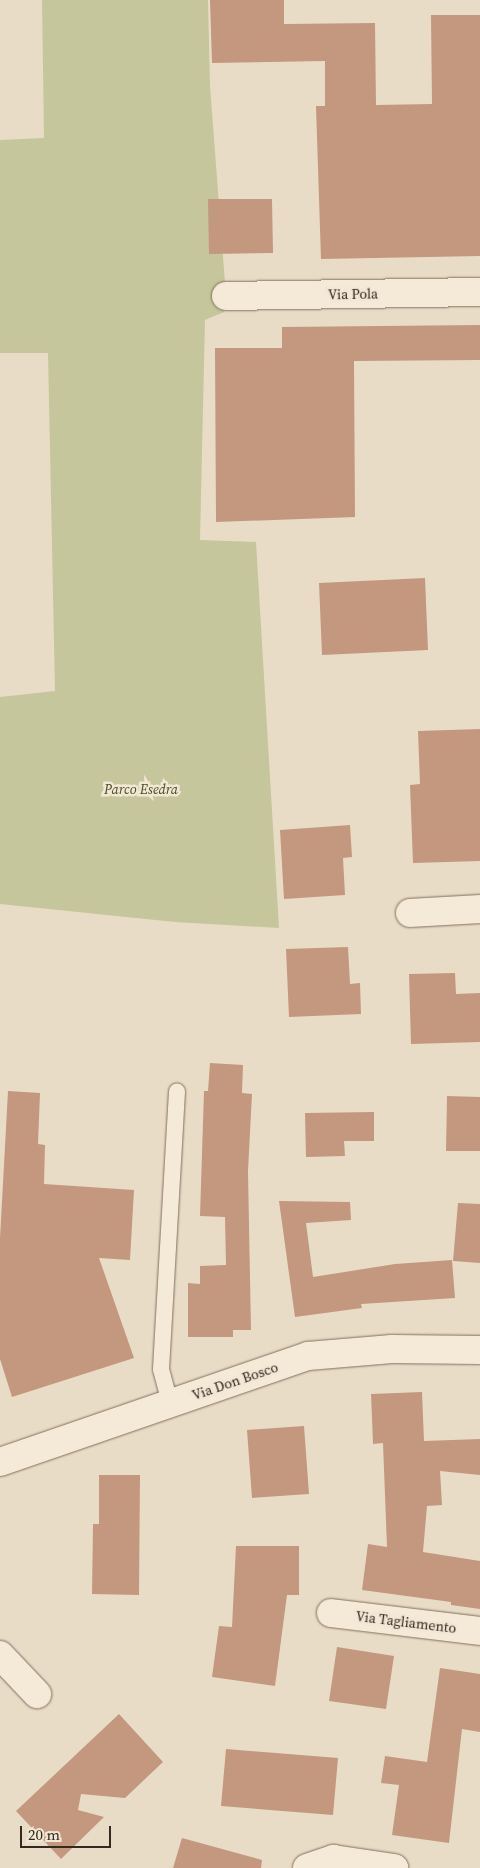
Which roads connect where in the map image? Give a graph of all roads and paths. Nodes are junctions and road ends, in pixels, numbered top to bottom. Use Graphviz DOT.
graph roads {
  1 [pos="480,292"];
  2 [pos="226,296"];
  3 [pos="480,909"];
  4 [pos="410,914"];
  5 [pos="177,1091"];
  6 [pos="480,1350"];
  7 [pos="170,1403"];
  8 [pos="0,1462"];
  9 [pos="331,1613"];
  10 [pos="480,1631"];
  11 [pos="0,1655"];
  12 [pos="37,1694"];
  13 [pos="307,1868"];
  14 [pos="394,1868"];
  1 -- 2 [label="street, Via Pola"];
  3 -- 4 [label="street"];
  5 -- 7 [label="lane"];
  6 -- 7 [label="street, Via Don Bosco"];
  7 -- 8 [label="street, Via Don Bosco"];
  9 -- 10 [label="street, Via Tagliamento"];
  11 -- 12 [label="street"];
  13 -- 14 [label="street"];
}
